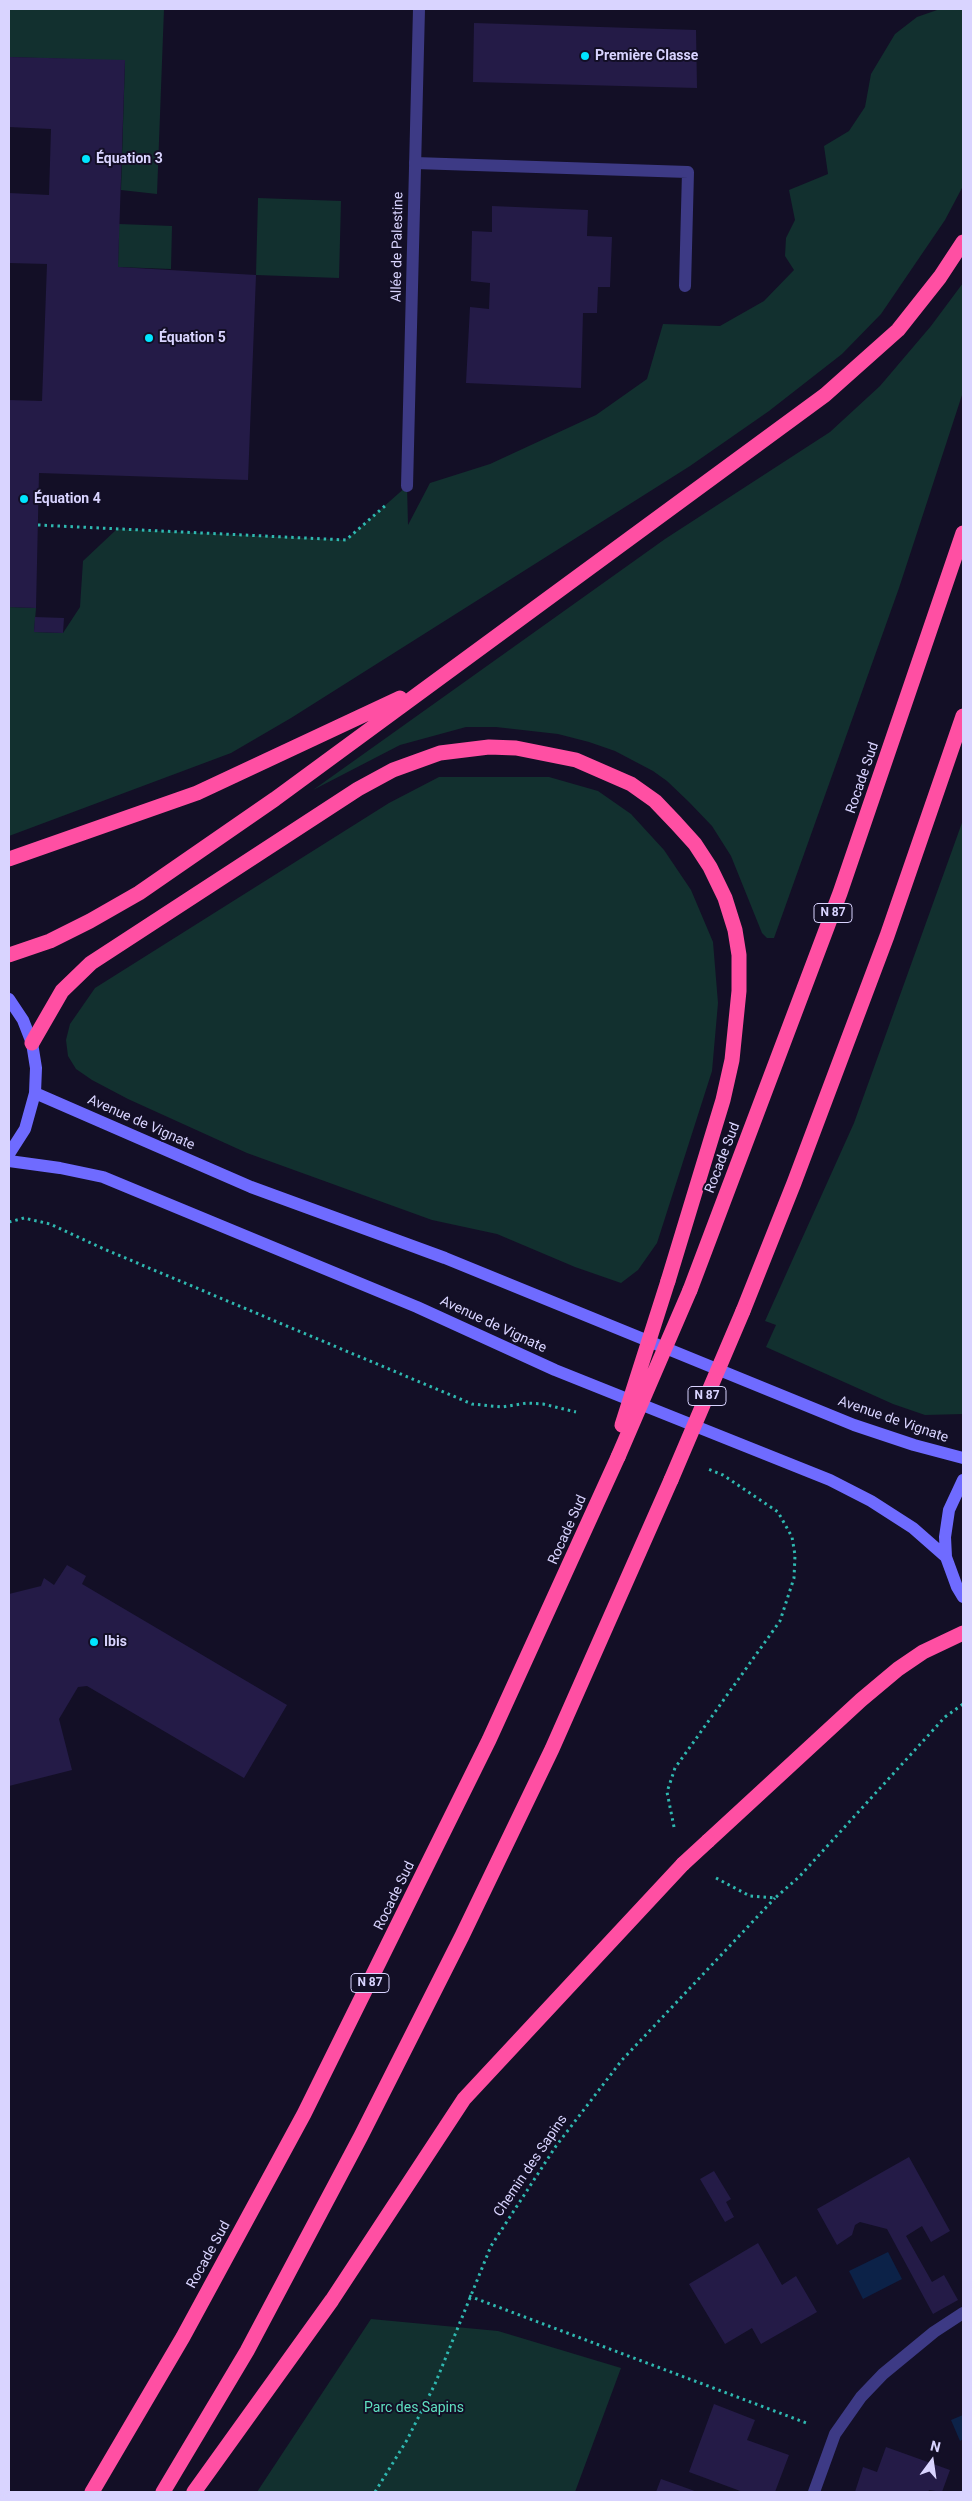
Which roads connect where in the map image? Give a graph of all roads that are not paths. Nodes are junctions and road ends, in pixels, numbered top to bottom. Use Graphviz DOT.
graph roads {
  1 [pos="419,9"];
  2 [pos="416,164"];
  3 [pos="963,242"];
  4 [pos="685,286"];
  5 [pos="407,486"];
  6 [pos="963,533"];
  7 [pos="432,682"];
  8 [pos="963,716"];
  9 [pos="9,859"];
  10 [pos="9,955"];
  11 [pos="9,999"];
  12 [pos="32,1043"];
  13 [pos="35,1093"];
  14 [pos="9,1154"];
  15 [pos="9,1161"];
  16 [pos="615,1456"];
  17 [pos="963,1458"];
  18 [pos="963,1480"];
  19 [pos="946,1557"];
  20 [pos="963,1597"];
  21 [pos="963,1633"];
  22 [pos="963,2313"];
  23 [pos="92,2492"];
  24 [pos="163,2492"];
  25 [pos="194,2492"];
  26 [pos="814,2492"];
  1 -- 2 [label="street, Allée de Palestine"];
  2 -- 4 [label="street"];
  2 -- 5 [label="street, Allée de Palestine"];
  3 -- 7 [label="highway"];
  6 -- 16 [label="highway, Rocade Sud / N 87, bridge"];
  7 -- 9 [label="highway"];
  7 -- 10 [label="highway"];
  8 -- 24 [label="highway, N 87, bridge"];
  11 -- 12 [label="street"];
  12 -- 13 [label="street"];
  12 -- 16 [label="highway, bridge"];
  13 -- 14 [label="street"];
  13 -- 17 [label="street, Avenue de Vignate"];
  15 -- 19 [label="street, Avenue de Vignate"];
  16 -- 23 [label="highway, Rocade Sud / N 87"];
  18 -- 19 [label="street"];
  19 -- 20 [label="street"];
  21 -- 25 [label="highway, bridge"];
  22 -- 26 [label="street"];
}
